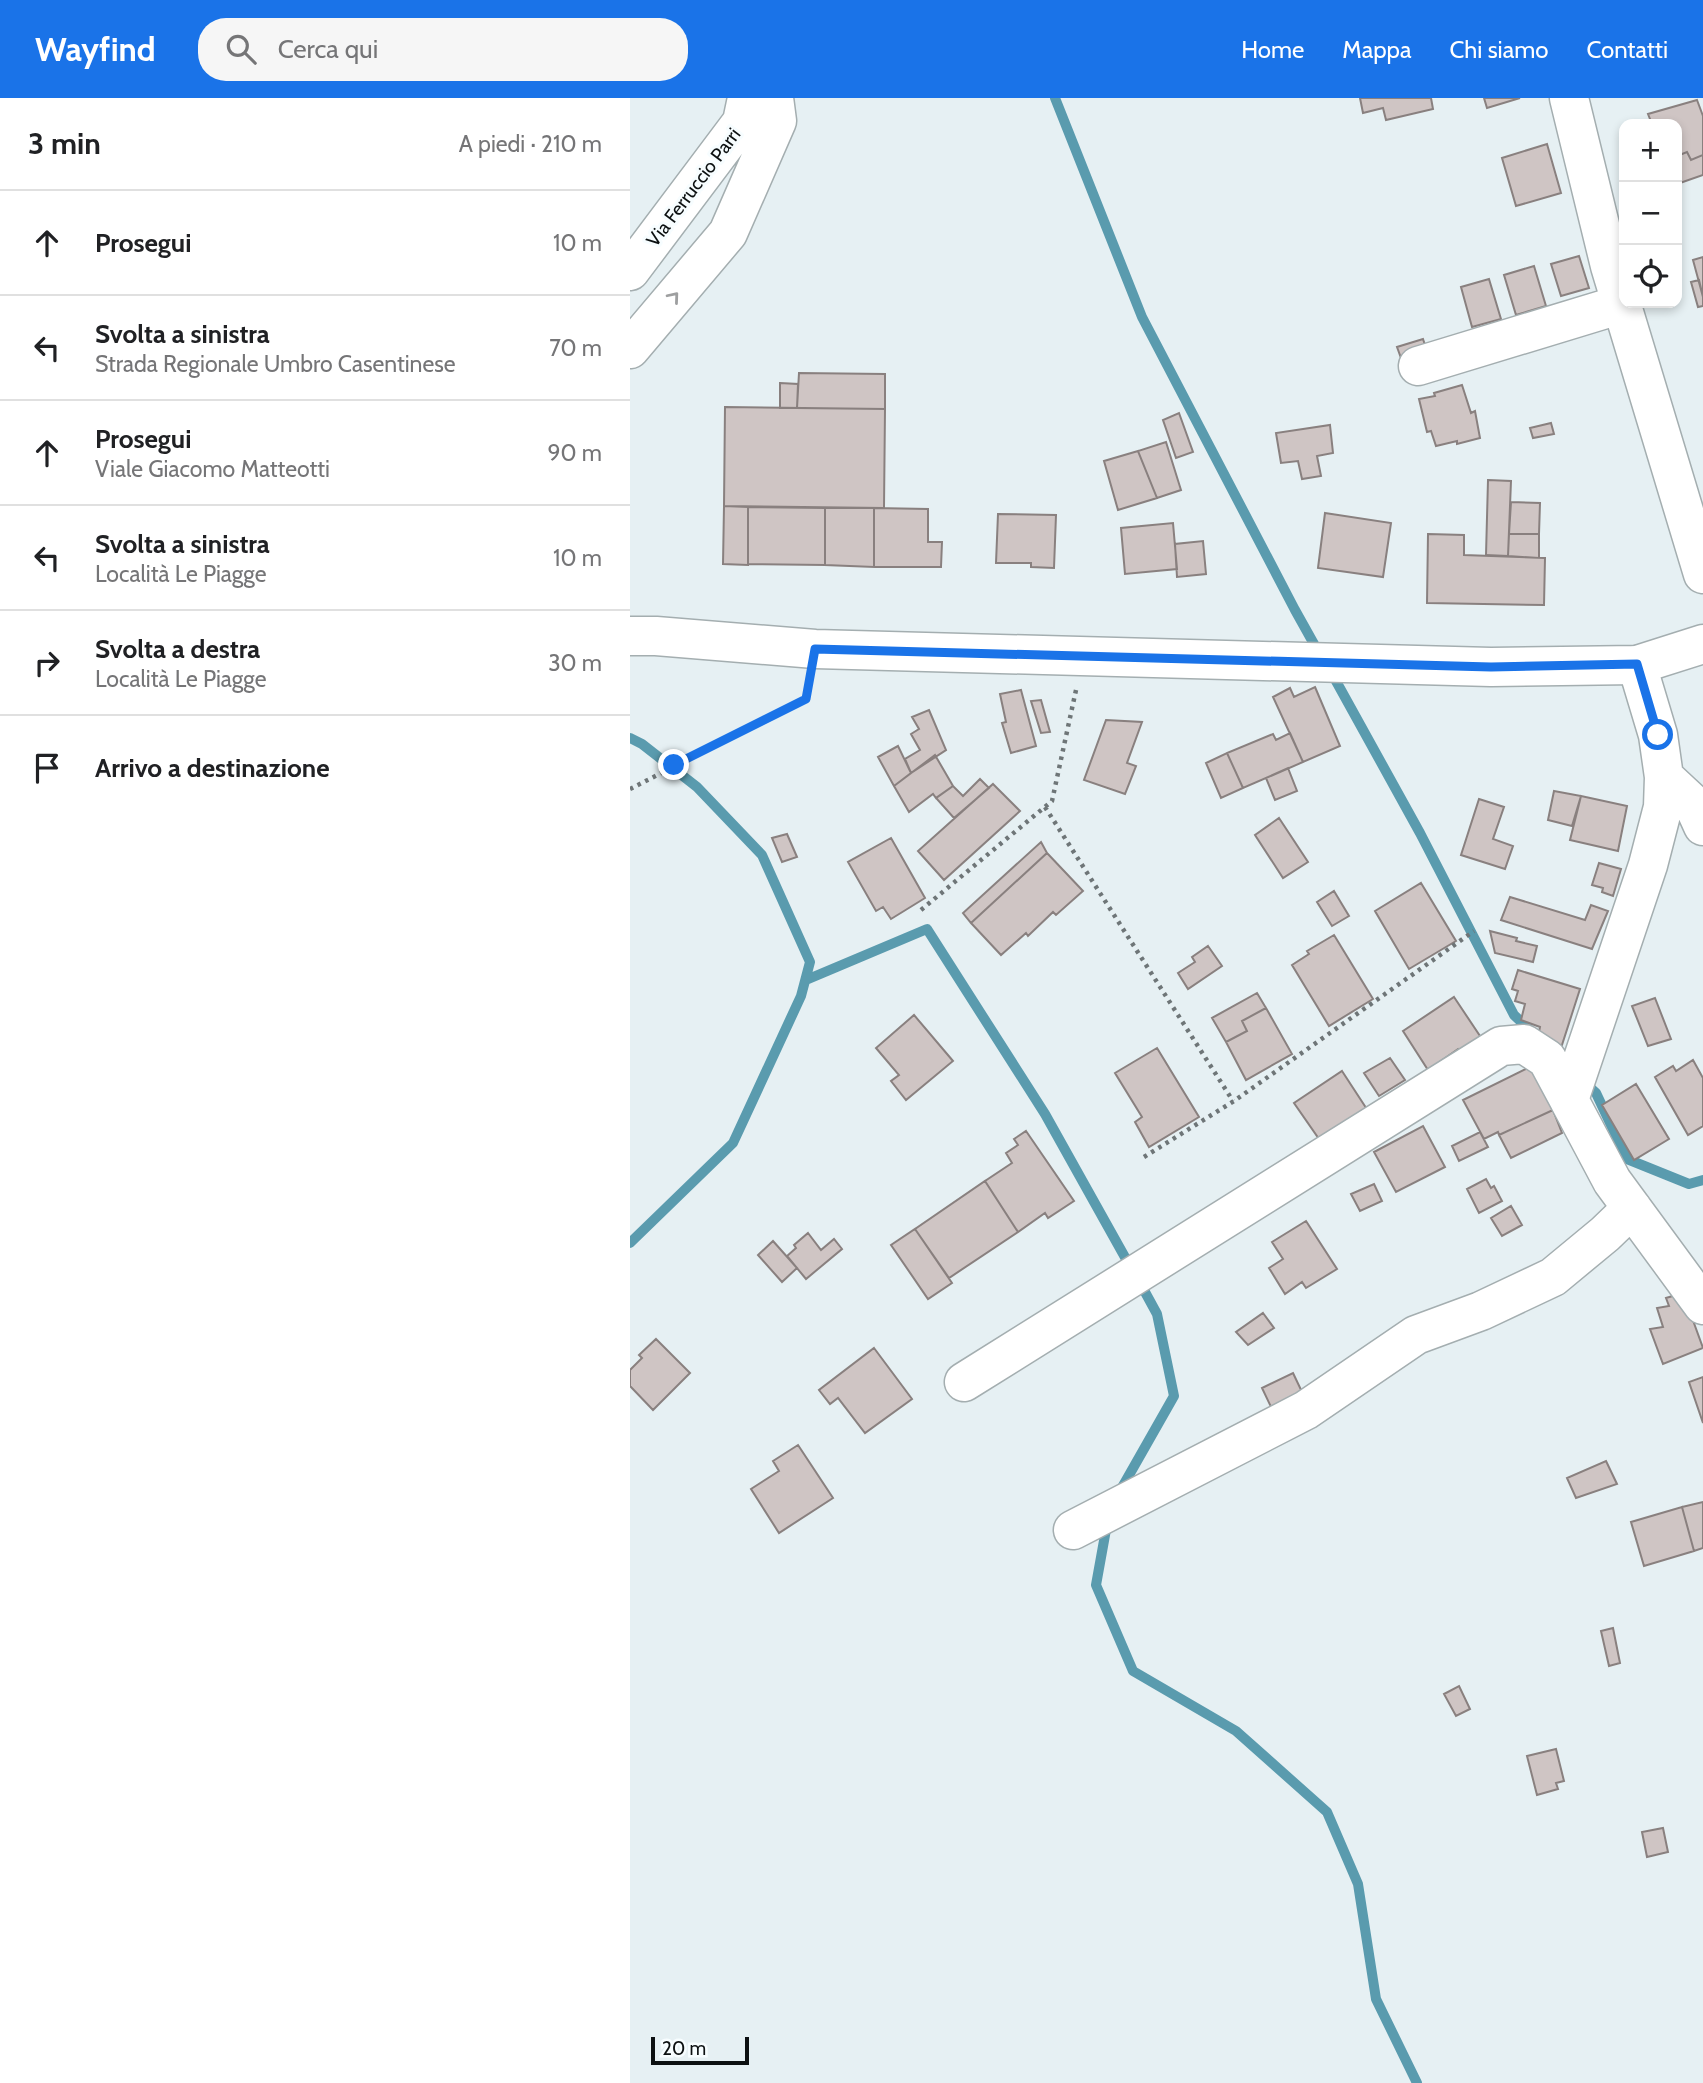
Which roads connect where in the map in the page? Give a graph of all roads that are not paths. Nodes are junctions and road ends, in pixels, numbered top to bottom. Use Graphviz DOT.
graph roads {
  1 [pos="747,98"];
  2 [pos="774,98"];
  3 [pos="1569,98"];
  4 [pos="636,256"];
  5 [pos="1619,294"];
  6 [pos="1619,305"];
  7 [pos="1623,308"];
  8 [pos="630,349"];
  9 [pos="1418,366"];
  10 [pos="1703,574"];
  11 [pos="639,630"];
  12 [pos="1703,644"];
  13 [pos="1637,664"];
  14 [pos="1664,778"];
  15 [pos="1703,826"];
  16 [pos="1569,1100"];
  17 [pos="1632,1208"];
  18 [pos="1703,1305"];
  19 [pos="964,1382"];
  20 [pos="1073,1530"];
  1 -- 4 [label="street, Via Ferruccio Parri"];
  8 -- 2 [label="street, Via Ferruccio Parri, one-way"];
  3 -- 5 [label="street"];
  6 -- 9 [label="street"];
  7 -- 10 [label="street"];
  11 -- 13 [label="street"];
  12 -- 13 [label="street"];
  13 -- 14 [label="street"];
  14 -- 15 [label="street"];
  14 -- 16 [label="street"];
  16 -- 17 [label="street"];
  16 -- 19 [label="street"];
  17 -- 18 [label="street"];
  17 -- 20 [label="street"];
}
